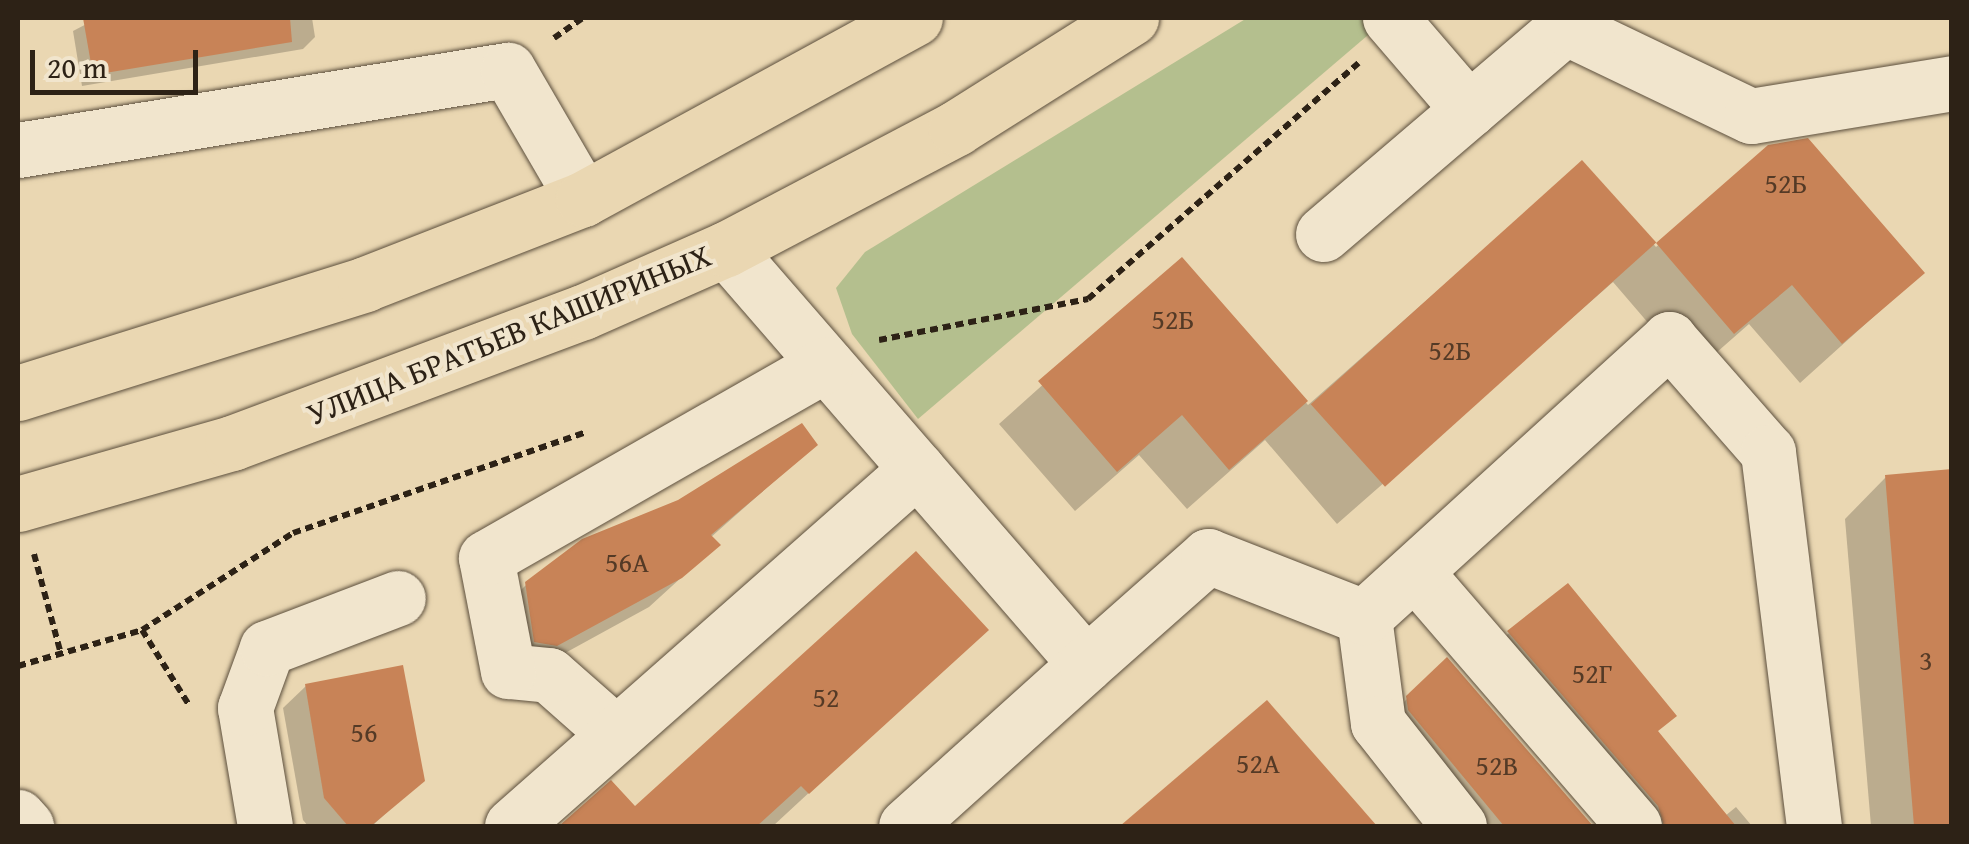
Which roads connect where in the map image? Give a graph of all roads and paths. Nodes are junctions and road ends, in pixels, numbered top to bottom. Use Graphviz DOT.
graph roads {
  1 [pos="915,18"];
  2 [pos="1132,18"];
  3 [pos="1390,18"];
  4 [pos="1952,83"];
  5 [pos="1469,110"];
  6 [pos="18,150"];
  7 [pos="583,199"];
  8 [pos="1323,234"];
  9 [pos="726,248"];
  10 [pos="826,364"];
  11 [pos="18,393"];
  12 [pos="917,468"];
  13 [pos="19,504"];
  14 [pos="1414,572"];
  15 [pos="398,598"];
  16 [pos="1364,618"];
  17 [pos="61,654"];
  18 [pos="1086,664"];
  19 [pos="616,734"];
  20 [pos="18,817"];
  21 [pos="26,826"];
  22 [pos="264,826"];
  23 [pos="512,826"];
  24 [pos="906,826"];
  25 [pos="1460,826"];
  26 [pos="1634,826"];
  27 [pos="1814,826"];
  1 -- 7 [label="main road"];
  2 -- 9 [label="main road, УЛИЦА БРАТЬЕВ КАШИРИНЫХ"];
  3 -- 5 [label="street"];
  4 -- 5 [label="street"];
  5 -- 8 [label="street"];
  6 -- 7 [label="street"];
  7 -- 11 [label="main road"];
  9 -- 10 [label="street"];
  9 -- 13 [label="main road, УЛИЦА БРАТЬЕВ КАШИРИНЫХ"];
  10 -- 12 [label="street"];
  10 -- 19 [label="street"];
  12 -- 18 [label="street"];
  12 -- 19 [label="street"];
  13 -- 17 [label="path"];
  14 -- 16 [label="street"];
  14 -- 26 [label="street"];
  14 -- 27 [label="street"];
  15 -- 22 [label="street"];
  16 -- 18 [label="street"];
  16 -- 25 [label="street"];
  18 -- 24 [label="street"];
  19 -- 23 [label="street"];
  20 -- 21 [label="street"];
}
